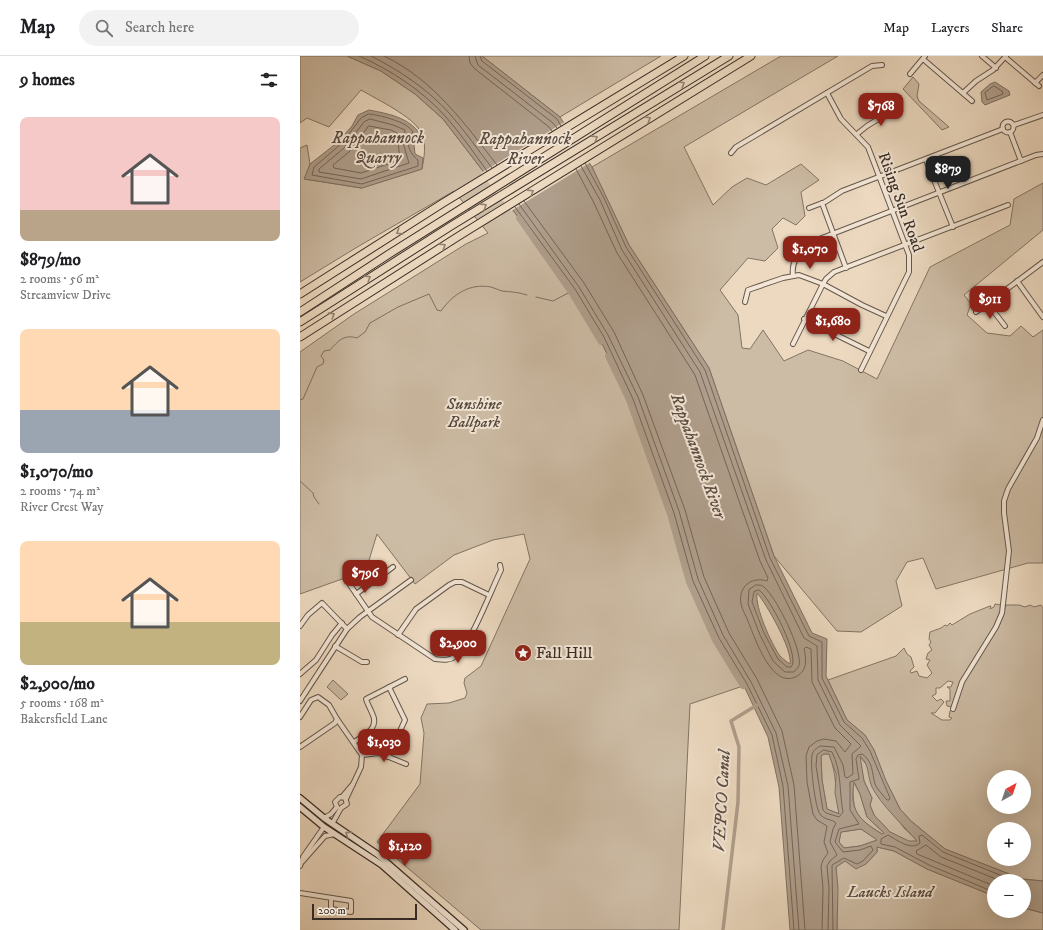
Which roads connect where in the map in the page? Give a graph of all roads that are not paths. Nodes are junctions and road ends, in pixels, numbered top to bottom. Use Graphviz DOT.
graph roads {
  1 [pos="684,56"];
  2 [pos="705,56"];
  3 [pos="729,56"];
  4 [pos="752,56"];
  5 [pos="982,56"];
  6 [pos="1005,56"];
  7 [pos="924,57"];
  8 [pos="882,65"];
  9 [pos="996,68"];
  10 [pos="910,74"];
  11 [pos="1043,74"];
  12 [pos="963,93"];
  13 [pos="827,94"];
  14 [pos="972,101"];
  15 [pos="896,108"];
  16 [pos="1043,115"];
  17 [pos="1014,125"];
  18 [pos="1003,129"];
  19 [pos="1010,132"];
  20 [pos="857,134"];
  21 [pos="730,154"];
  22 [pos="1043,154"];
  23 [pos="926,160"];
  24 [pos="1021,161"];
  25 [pos="880,177"];
  26 [pos="940,192"];
  27 [pos="822,204"];
  28 [pos="1008,205"];
  29 [pos="809,208"];
  30 [pos="893,210"];
  31 [pos="953,227"];
  32 [pos="833,233"];
  33 [pos="906,244"];
  34 [pos="1043,262"];
  35 [pos="846,268"];
  36 [pos="793,275"];
  37 [pos="1017,281"];
  38 [pos="822,284"];
  39 [pos="300,294"];
  40 [pos="745,302"];
  41 [pos="988,304"];
  42 [pos="1041,311"];
  43 [pos="300,312"];
  44 [pos="976,312"];
  45 [pos="886,316"];
  46 [pos="1043,317"];
  47 [pos="804,319"];
  48 [pos="300,322"];
  49 [pos="1005,326"];
  50 [pos="300,336"];
  51 [pos="793,344"];
  52 [pos="869,351"];
  53 [pos="861,370"];
  54 [pos="1043,420"];
  55 [pos="500,565"];
  56 [pos="393,567"];
  57 [pos="411,580"];
  58 [pos="350,585"];
  59 [pos="356,594"];
  60 [pos="489,595"];
  61 [pos="367,612"];
  62 [pos="342,623"];
  63 [pos="300,626"];
  64 [pos="347,629"];
  65 [pos="398,635"];
  66 [pos="335,646"];
  67 [pos="367,662"];
  68 [pos="300,674"];
  69 [pos="405,678"];
  70 [pos="389,686"];
  71 [pos="300,701"];
  72 [pos="953,709"];
  73 [pos="300,717"];
  74 [pos="337,719"];
  75 [pos="354,742"];
  76 [pos="300,747"];
  77 [pos="362,755"];
  78 [pos="388,756"];
  79 [pos="406,764"];
  80 [pos="300,798"];
  81 [pos="344,798"];
  82 [pos="300,807"];
  83 [pos="339,808"];
  84 [pos="324,818"];
  85 [pos="332,824"];
  86 [pos="324,827"];
  87 [pos="335,834"];
  88 [pos="301,863"];
  89 [pos="300,893"];
  90 [pos="331,898"];
  91 [pos="455,930"];
  92 [pos="464,930"];
  1 -- 39 [label="highway, one-way"];
  2 -- 43 [label="highway"];
  48 -- 3 [label="highway, one-way"];
  50 -- 4 [label="highway, one-way"];
  5 -- 9 [label="street"];
  6 -- 9 [label="street"];
  6 -- 11 [label="street"];
  7 -- 10 [label="street"];
  7 -- 12 [label="street"];
  8 -- 13 [label="street"];
  9 -- 12 [label="street"];
  12 -- 14 [label="street"];
  13 -- 20 [label="street, Rising Sun Road"];
  13 -- 21 [label="street"];
  15 -- 20 [label="street"];
  16 -- 17 [label="street"];
  17 -- 18 [label="street"];
  17 -- 19 [label="street"];
  18 -- 19 [label="street"];
  18 -- 23 [label="street"];
  19 -- 24 [label="street"];
  20 -- 25 [label="street, Rising Sun Road"];
  22 -- 24 [label="street"];
  23 -- 25 [label="street"];
  23 -- 26 [label="street"];
  24 -- 26 [label="street"];
  25 -- 27 [label="street"];
  25 -- 30 [label="street, Rising Sun Road"];
  26 -- 30 [label="street"];
  26 -- 31 [label="street"];
  27 -- 29 [label="street"];
  27 -- 32 [label="street"];
  28 -- 31 [label="street"];
  30 -- 32 [label="street"];
  30 -- 33 [label="street, Rising Sun Road"];
  31 -- 33 [label="street"];
  32 -- 35 [label="street"];
  32 -- 36 [label="street"];
  33 -- 35 [label="street"];
  33 -- 45 [label="street, Rising Sun Road"];
  34 -- 37 [label="street"];
  35 -- 38 [label="street"];
  36 -- 38 [label="street"];
  36 -- 40 [label="street"];
  37 -- 41 [label="street"];
  37 -- 42 [label="street"];
  38 -- 45 [label="street"];
  38 -- 47 [label="street"];
  41 -- 44 [label="street"];
  41 -- 49 [label="street"];
  42 -- 46 [label="street"];
  45 -- 52 [label="street, Rising Sun Road"];
  47 -- 51 [label="street"];
  47 -- 52 [label="street"];
  52 -- 53 [label="street, Rising Sun Road"];
  54 -- 72 [label="street"];
  55 -- 60 [label="street"];
  56 -- 59 [label="street"];
  57 -- 61 [label="street"];
  58 -- 59 [label="street"];
  59 -- 61 [label="street"];
  60 -- 65 [label="street"];
  60 -- 65 [label="street"];
  61 -- 64 [label="street"];
  61 -- 65 [label="street"];
  62 -- 63 [label="street"];
  62 -- 64 [label="street"];
  62 -- 68 [label="street"];
  64 -- 66 [label="street"];
  66 -- 67 [label="street"];
  66 -- 71 [label="street"];
  69 -- 70 [label="street"];
  70 -- 75 [label="street"];
  70 -- 78 [label="street"];
  73 -- 74 [label="street"];
  74 -- 75 [label="street"];
  74 -- 76 [label="street"];
  75 -- 77 [label="street"];
  77 -- 78 [label="street"];
  77 -- 81 [label="street"];
  78 -- 79 [label="street"];
  80 -- 84 [label="main road"];
  81 -- 83 [label="street"];
  81 -- 83 [label="street"];
  82 -- 86 [label="main road"];
  83 -- 84 [label="street"];
  83 -- 85 [label="street"];
  84 -- 85 [label="main road"];
  85 -- 86 [label="main road"];
  92 -- 85 [label="main road, one-way"];
  86 -- 87 [label="main road"];
  86 -- 88 [label="street"];
  87 -- 88 [label="street"];
  87 -- 91 [label="main road"];
  89 -- 90 [label="street"];
  90 -- 90 [label="street"];
}
